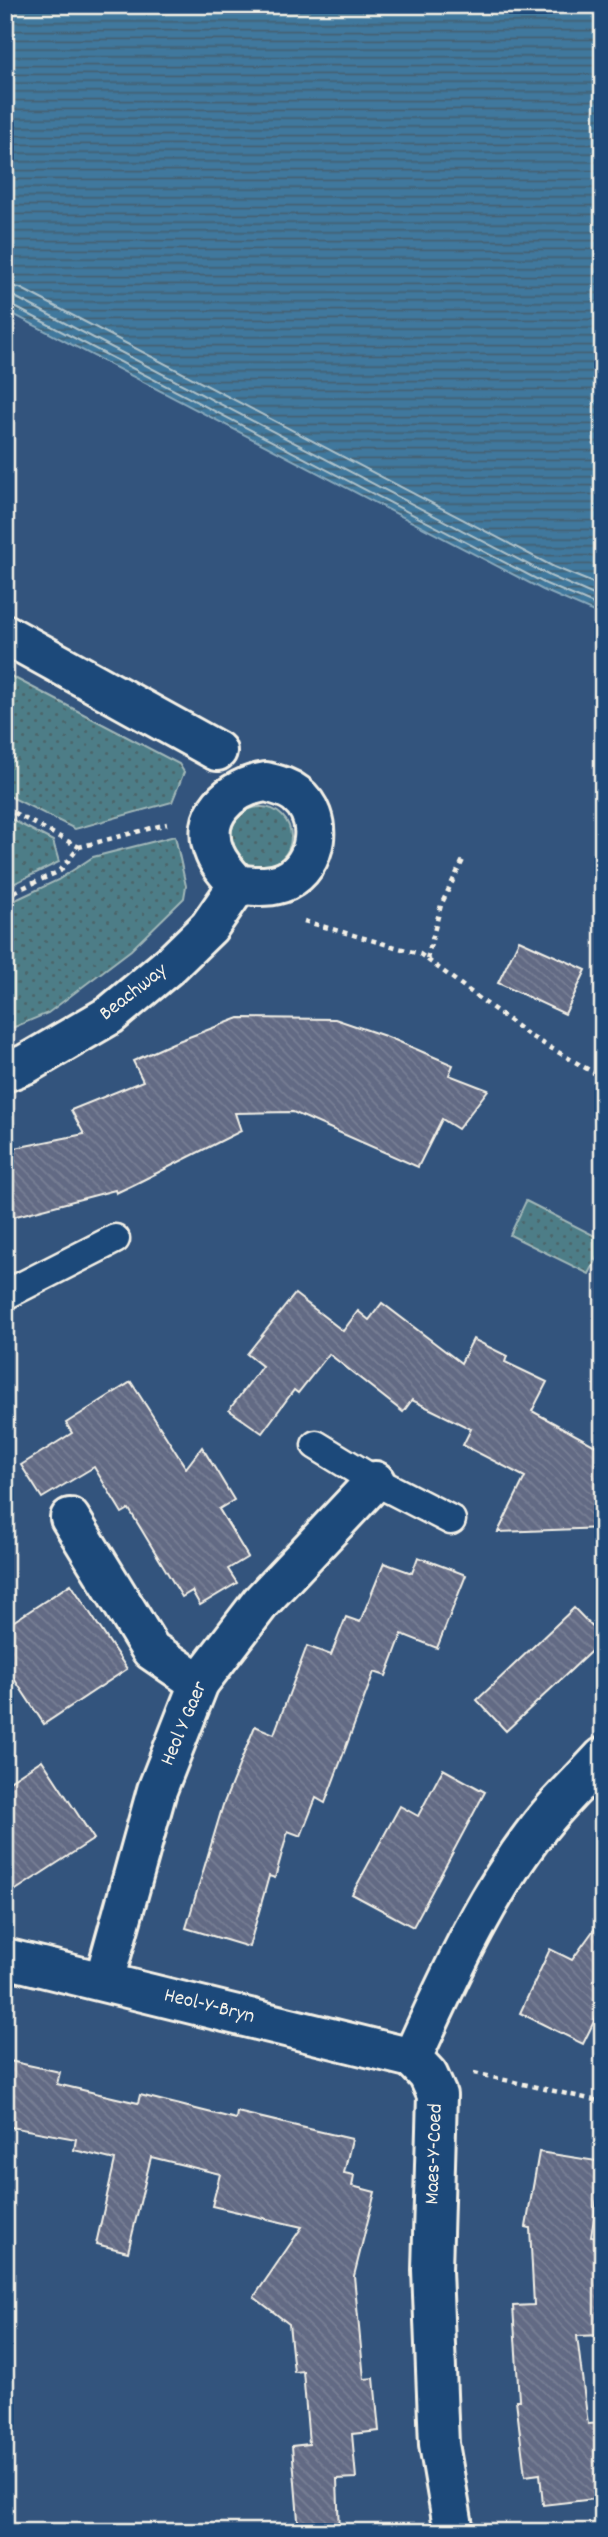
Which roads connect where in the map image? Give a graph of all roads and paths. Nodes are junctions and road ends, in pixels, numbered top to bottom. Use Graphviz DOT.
graph roads {
  1 [pos="5,634"];
  2 [pos="217,751"];
  3 [pos="5,808"];
  4 [pos="168,824"];
  5 [pos="79,847"];
  6 [pos="463,860"];
  7 [pos="238,885"];
  8 [pos="5,896"];
  9 [pos="293,918"];
  10 [pos="427,958"];
  11 [pos="5,1072"];
  12 [pos="603,1079"];
  13 [pos="115,1239"];
  14 [pos="5,1296"];
  15 [pos="316,1445"];
  16 [pos="375,1480"];
  17 [pos="70,1518"];
  18 [pos="451,1520"];
  19 [pos="199,1684"];
  20 [pos="603,1757"];
  21 [pos="5,1958"];
  22 [pos="104,1981"];
  23 [pos="412,2058"];
  24 [pos="603,2102"];
  25 [pos="454,2532"];
  1 -- 2 [label="street"];
  3 -- 5 [label="path"];
  4 -- 5 [label="path"];
  5 -- 8 [label="path"];
  6 -- 10 [label="path"];
  7 -- 11 [label="street, Beachway"];
  9 -- 10 [label="path"];
  10 -- 12 [label="path"];
  13 -- 14 [label="lane"];
  15 -- 16 [label="lane"];
  16 -- 18 [label="lane"];
  16 -- 19 [label="street, Heol Y Gaer"];
  17 -- 19 [label="street"];
  19 -- 22 [label="street, Heol Y Gaer"];
  20 -- 23 [label="street"];
  21 -- 22 [label="street, Heol-Y-Bryn"];
  22 -- 23 [label="street, Heol-Y-Bryn"];
  23 -- 24 [label="path"];
  23 -- 25 [label="street, Maes-Y-Coed"];
}
